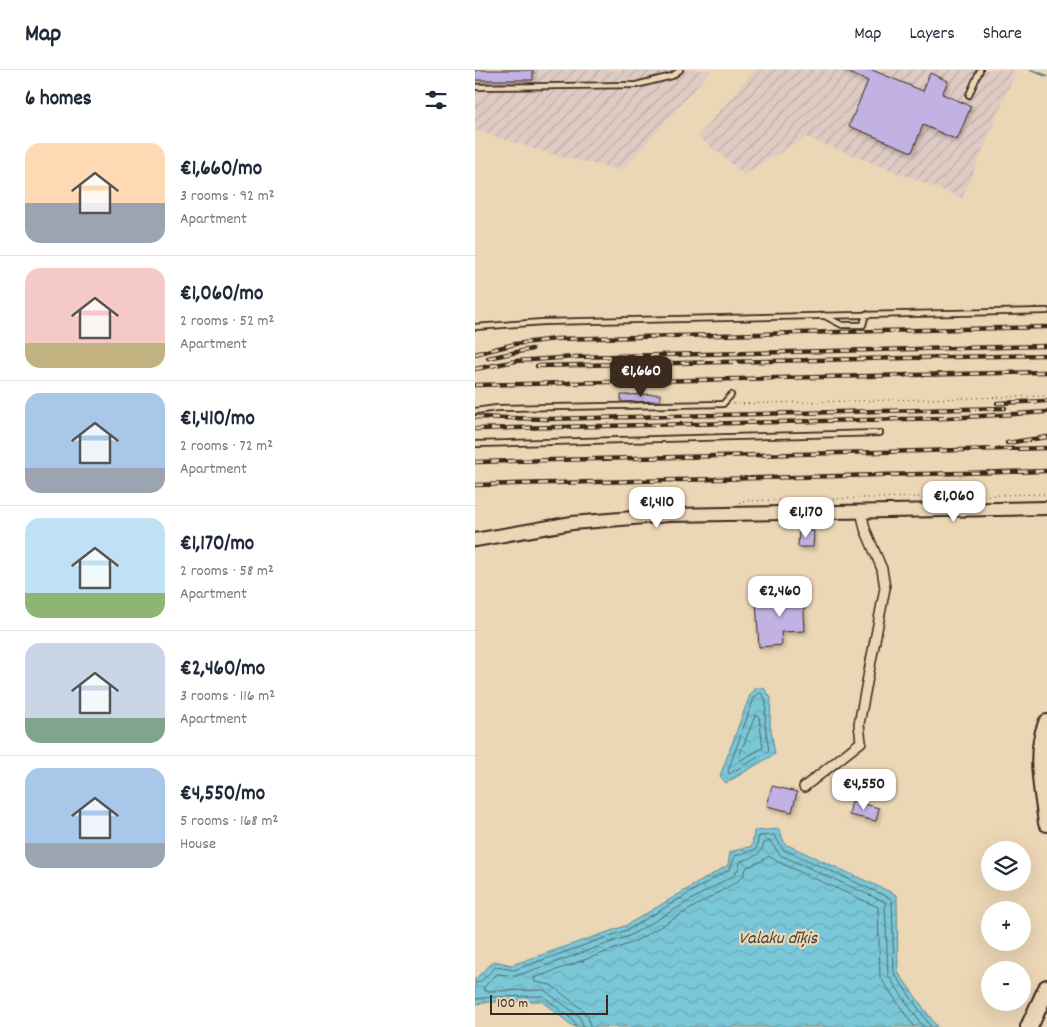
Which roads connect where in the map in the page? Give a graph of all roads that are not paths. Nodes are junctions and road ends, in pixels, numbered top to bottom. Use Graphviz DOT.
graph roads {
  1 [pos="680,70"];
  2 [pos="980,70"];
  3 [pos="475,87"];
  4 [pos="969,95"];
  5 [pos="1047,311"];
  6 [pos="866,314"];
  7 [pos="822,315"];
  8 [pos="475,327"];
  9 [pos="731,395"];
  10 [pos="475,411"];
  11 [pos="880,433"];
  12 [pos="475,444"];
  13 [pos="1047,508"];
  14 [pos="861,511"];
  15 [pos="475,540"];
  16 [pos="1047,723"];
  17 [pos="1047,745"];
  18 [pos="1047,762"];
  19 [pos="804,787"];
  20 [pos="1047,823"];
  21 [pos="1047,988"];
  22 [pos="1047,1017"];
  23 [pos="1029,1027"];
  24 [pos="1039,1027"];
  1 -- 3 [label="lane"];
  2 -- 4 [label="lane"];
  5 -- 6 [label="lane"];
  6 -- 7 [label="lane"];
  6 -- 7 [label="lane"];
  7 -- 8 [label="lane"];
  9 -- 10 [label="lane"];
  11 -- 12 [label="lane"];
  13 -- 14 [label="main road"];
  14 -- 15 [label="main road"];
  14 -- 19 [label="street"];
  16 -- 20 [label="highway"];
  17 -- 18 [label="highway"];
  21 -- 23 [label="highway"];
  22 -- 24 [label="highway"];
}
